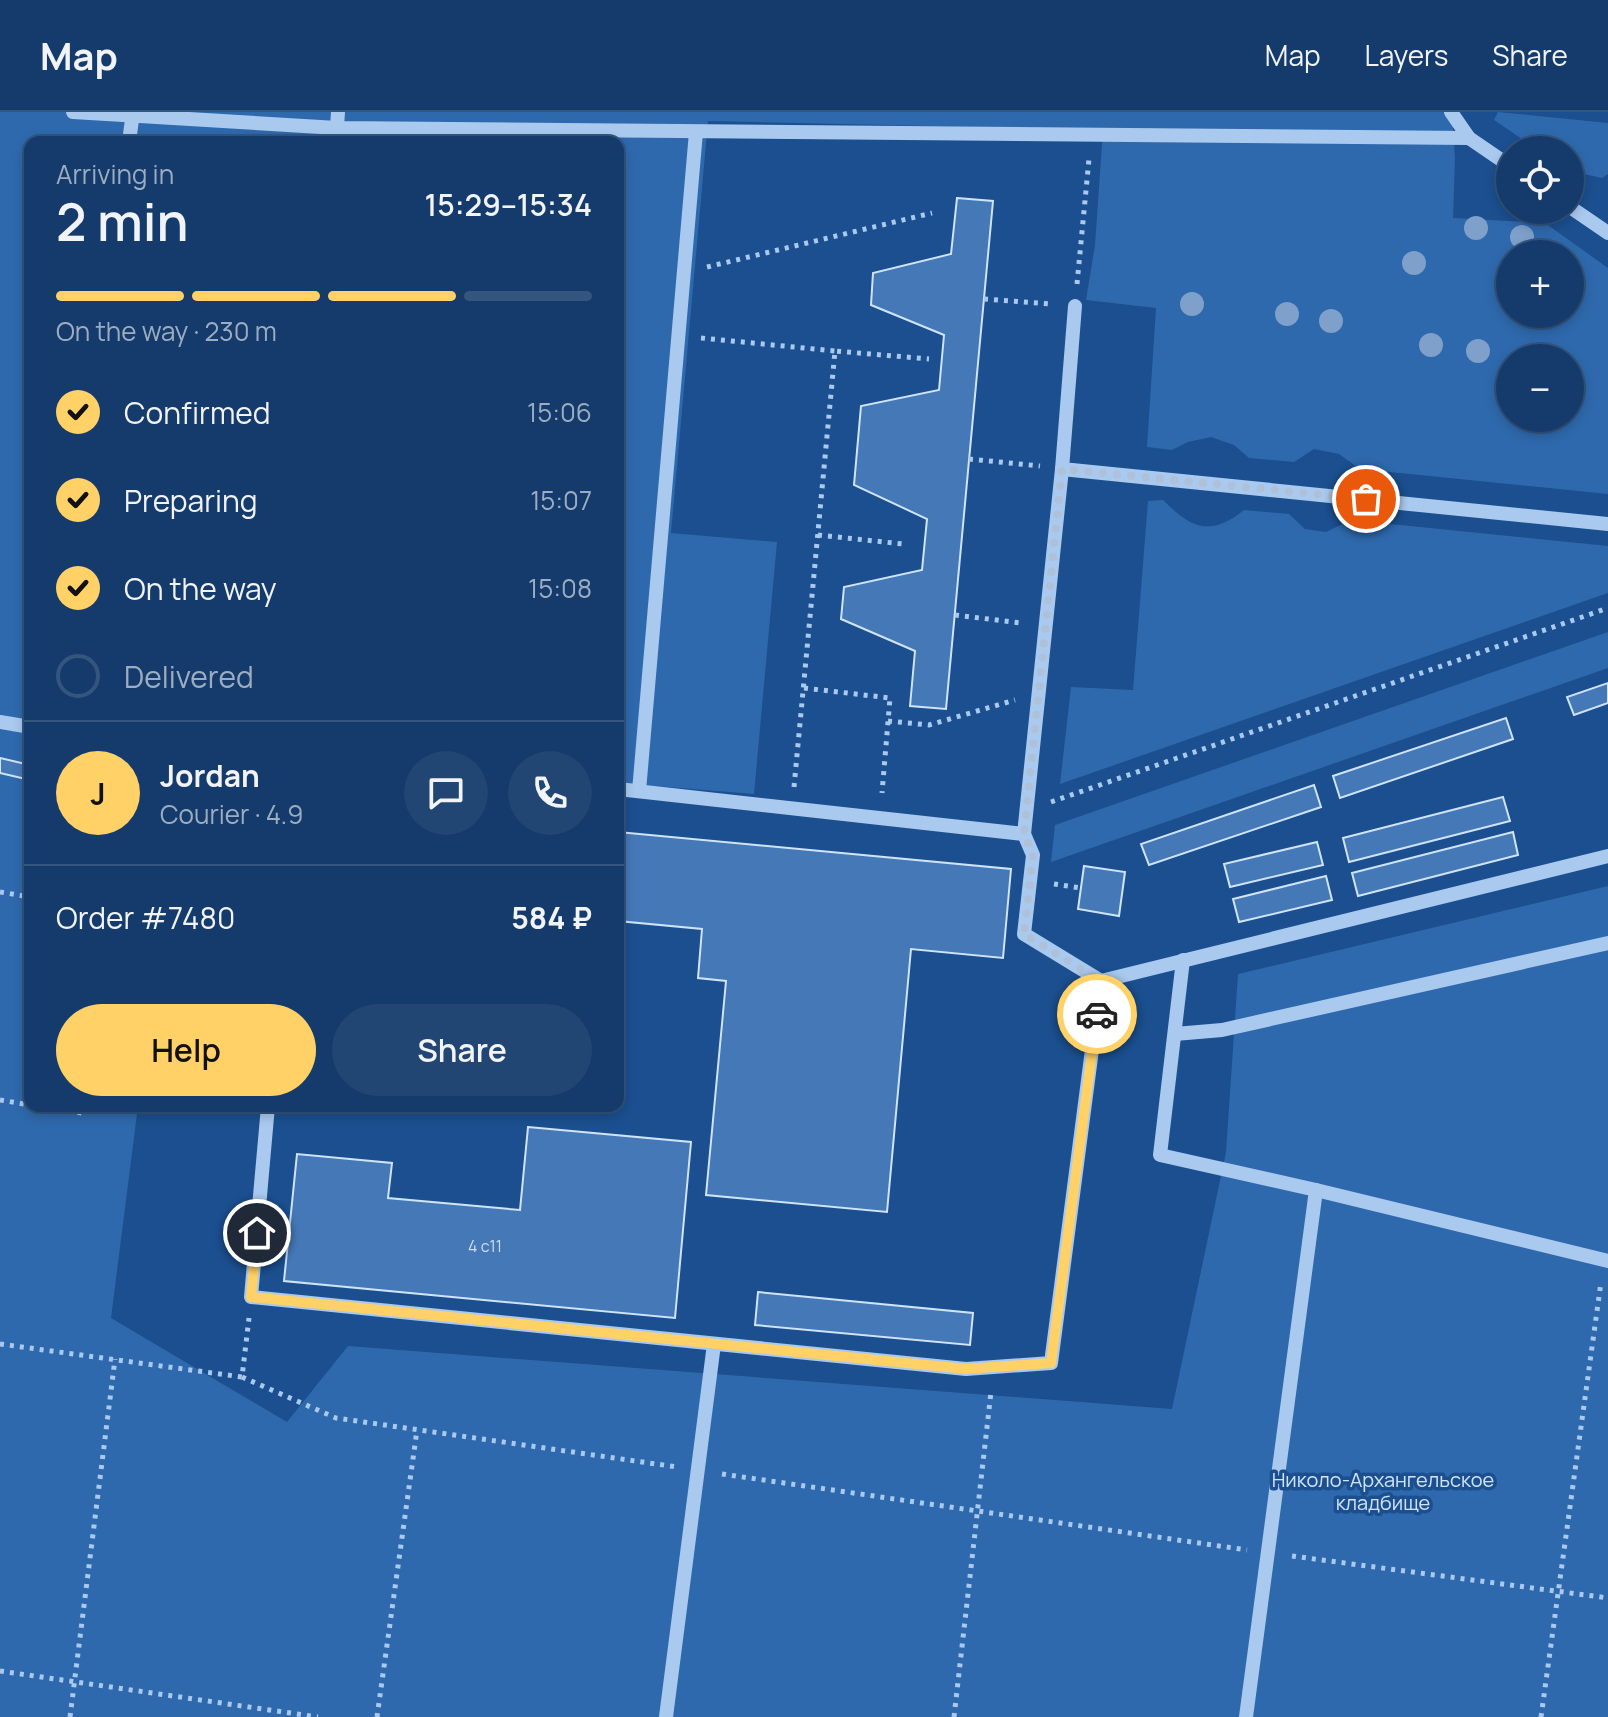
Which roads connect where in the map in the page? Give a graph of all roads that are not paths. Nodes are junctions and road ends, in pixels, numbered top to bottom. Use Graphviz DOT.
graph roads {
  1 [pos="73,112"];
  2 [pos="338,112"];
  3 [pos="1451,112"];
  4 [pos="133,114"];
  5 [pos="696,132"];
  6 [pos="337,135"];
  7 [pos="130,136"];
  8 [pos="1469,138"];
  9 [pos="1496,156"];
  10 [pos="1584,217"];
  11 [pos="1608,233"];
  12 [pos="1075,306"];
  13 [pos="1062,469"];
  14 [pos="1608,524"];
  15 [pos="0,722"];
  16 [pos="24,726"];
  17 [pos="624,790"];
  18 [pos="639,791"];
  19 [pos="1024,834"];
  20 [pos="1608,856"];
  21 [pos="1608,943"];
  22 [pos="1183,960"];
  23 [pos="1101,981"];
  24 [pos="1175,1034"];
  25 [pos="267,1112"];
  26 [pos="1316,1190"];
  27 [pos="1606,1261"];
  28 [pos="714,1344"];
  29 [pos="666,1717"];
  30 [pos="1246,1717"];
  1 -- 4 [label="lane"];
  2 -- 6 [label="lane"];
  3 -- 8 [label="lane"];
  4 -- 6 [label="lane"];
  4 -- 7 [label="lane"];
  5 -- 6 [label="lane"];
  5 -- 8 [label="lane"];
  5 -- 18 [label="lane"];
  8 -- 9 [label="lane"];
  10 -- 11 [label="lane"];
  12 -- 13 [label="lane"];
  13 -- 14 [label="lane"];
  13 -- 19 [label="lane"];
  15 -- 16 [label="lane"];
  17 -- 18 [label="lane"];
  18 -- 19 [label="lane"];
  19 -- 23 [label="lane"];
  20 -- 22 [label="lane"];
  21 -- 24 [label="lane"];
  22 -- 23 [label="lane"];
  22 -- 24 [label="lane"];
  23 -- 28 [label="lane"];
  24 -- 26 [label="lane"];
  25 -- 28 [label="lane"];
  26 -- 27 [label="lane"];
  26 -- 30 [label="lane"];
  28 -- 29 [label="lane"];
}
